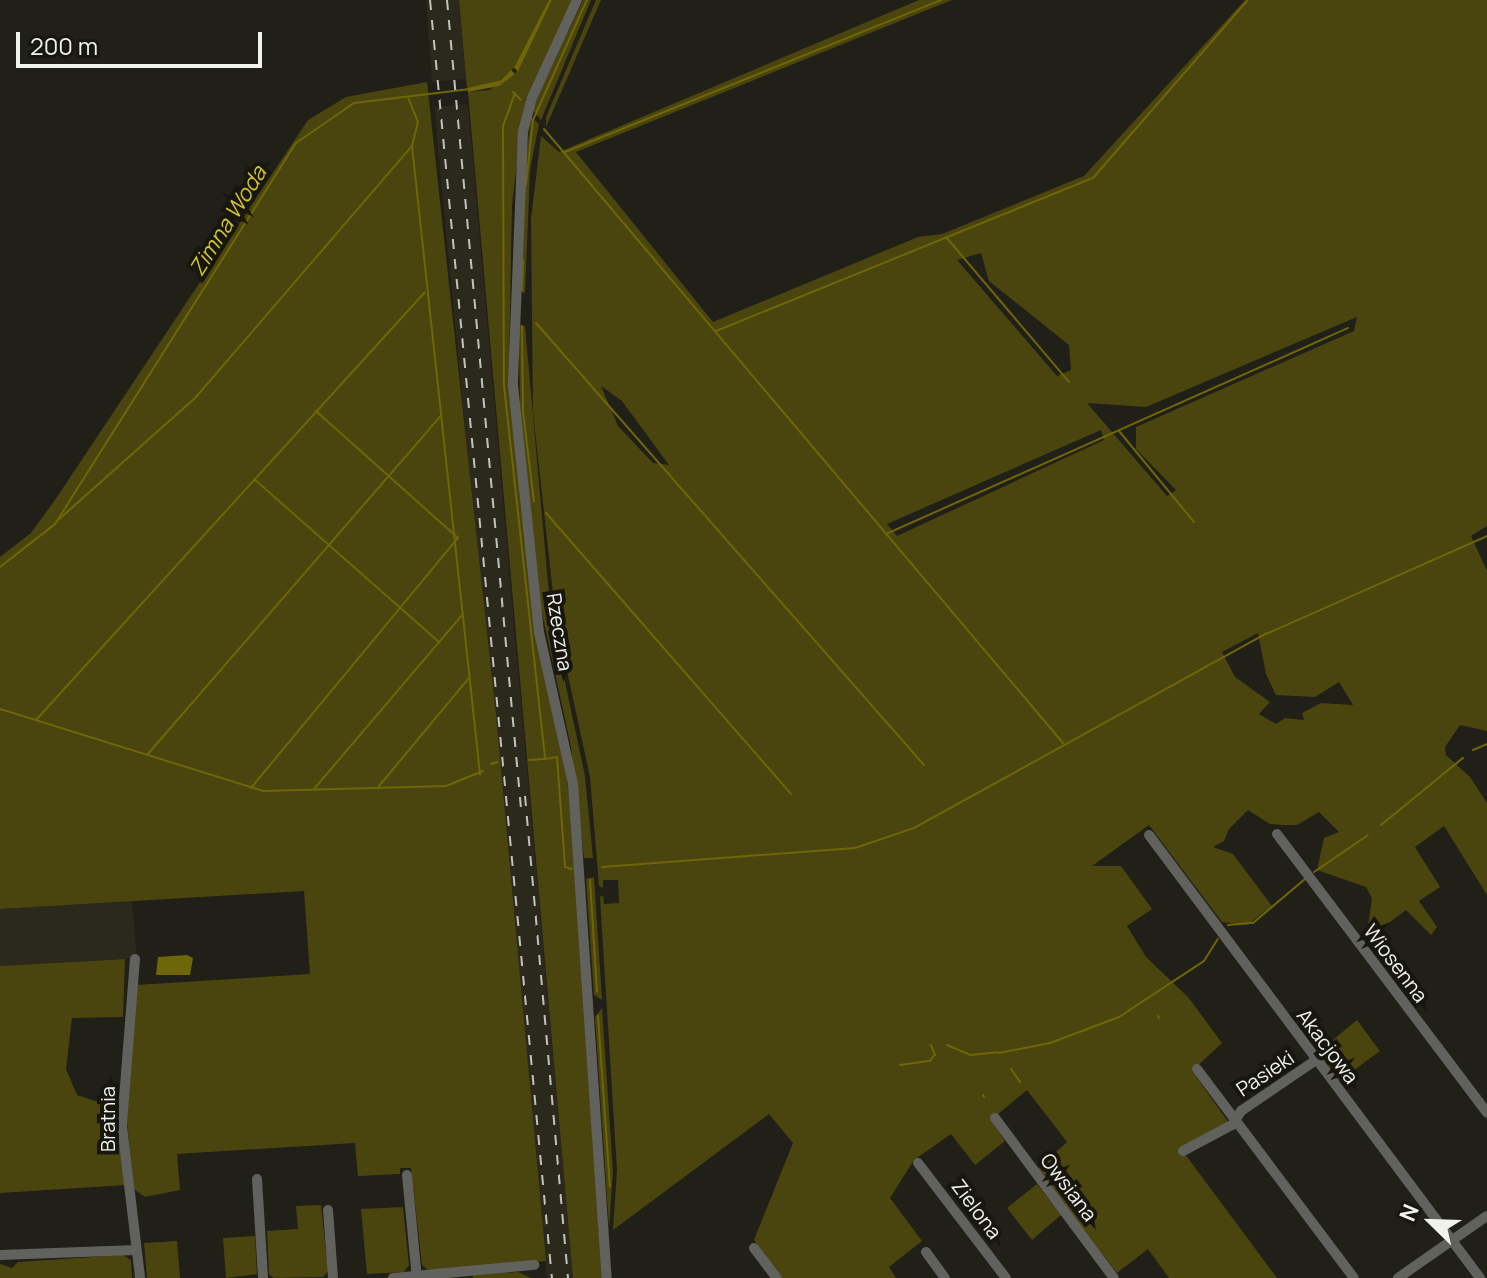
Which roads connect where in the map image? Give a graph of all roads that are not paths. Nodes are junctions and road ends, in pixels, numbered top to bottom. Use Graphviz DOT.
graph roads {
  1 [pos="577,0"];
  2 [pos="1277,834"];
  3 [pos="1149,835"];
  4 [pos="135,959"];
  5 [pos="1316,1060"];
  6 [pos="1197,1069"];
  7 [pos="1487,1113"];
  8 [pos="995,1118"];
  9 [pos="1236,1118"];
  10 [pos="1183,1151"];
  11 [pos="918,1163"];
  12 [pos="407,1175"];
  13 [pos="257,1179"];
  14 [pos="328,1210"];
  15 [pos="1487,1216"];
  16 [pos="1453,1241"];
  17 [pos="754,1248"];
  18 [pos="136,1250"];
  19 [pos="926,1252"];
  20 [pos="0,1255"];
  21 [pos="534,1265"];
  22 [pos="416,1277"];
  23 [pos="140,1278"];
  24 [pos="263,1278"];
  25 [pos="333,1278"];
  26 [pos="393,1278"];
  27 [pos="607,1278"];
  28 [pos="777,1278"];
  29 [pos="945,1278"];
  30 [pos="1006,1278"];
  31 [pos="1114,1278"];
  32 [pos="1354,1278"];
  33 [pos="1398,1278"];
  34 [pos="1480,1278"];
  1 -- 27 [label="street, Rzeczna"];
  2 -- 7 [label="street, Wiosenna"];
  3 -- 5 [label="street, Akacjowa"];
  4 -- 18 [label="street, Bratnia"];
  5 -- 9 [label="street, Pasieki"];
  5 -- 16 [label="street, Akacjowa"];
  6 -- 9 [label="street"];
  8 -- 31 [label="street, Owsiana"];
  9 -- 10 [label="street, Pasieki"];
  9 -- 32 [label="street"];
  11 -- 30 [label="street, Zielona"];
  12 -- 22 [label="street"];
  13 -- 24 [label="street"];
  14 -- 25 [label="street"];
  15 -- 16 [label="street"];
  16 -- 33 [label="street"];
  16 -- 34 [label="street, Akacjowa"];
  17 -- 28 [label="street"];
  18 -- 20 [label="street"];
  18 -- 23 [label="street, Bratnia"];
  19 -- 29 [label="street"];
  21 -- 22 [label="street"];
  22 -- 26 [label="street"];
}
